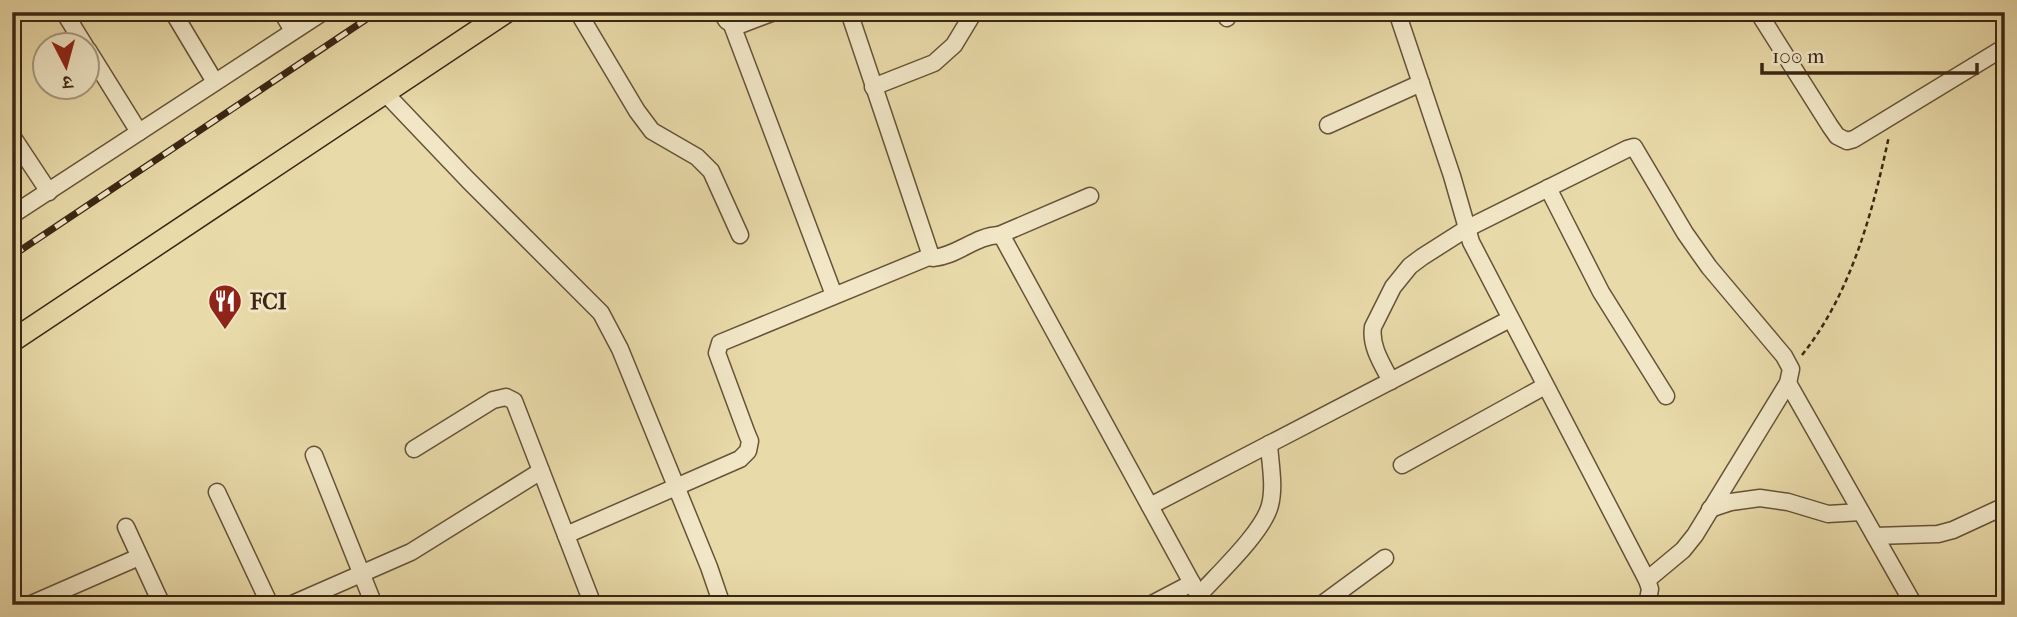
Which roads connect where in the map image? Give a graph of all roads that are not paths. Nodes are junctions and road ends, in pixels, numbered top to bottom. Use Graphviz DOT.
graph roads {
  1 [pos="64,12"];
  2 [pos="173,12"];
  3 [pos="282,12"];
  4 [pos="323,12"];
  5 [pos="506,12"];
  6 [pos="578,12"];
  7 [pos="721,12"];
  8 [pos="774,12"];
  9 [pos="849,12"];
  10 [pos="974,12"];
  11 [pos="1397,12"];
  12 [pos="1758,12"];
  13 [pos="732,25"];
  14 [pos="293,31"];
  15 [pos="76,32"];
  16 [pos="2005,47"];
  17 [pos="102,73"];
  18 [pos="215,82"];
  19 [pos="1421,83"];
  20 [pos="873,87"];
  21 [pos="386,94"];
  22 [pos="1328,125"];
  23 [pos="139,132"];
  24 [pos="12,136"];
  25 [pos="1548,188"];
  26 [pos="49,192"];
  27 [pos="1090,196"];
  28 [pos="12,215"];
  29 [pos="1466,229"];
  30 [pos="740,235"];
  31 [pos="999,235"];
  32 [pos="931,256"];
  33 [pos="834,295"];
  34 [pos="1510,319"];
  35 [pos="12,341"];
  36 [pos="1789,376"];
  37 [pos="1391,381"];
  38 [pos="1545,386"];
  39 [pos="1666,396"];
  40 [pos="1269,444"];
  41 [pos="414,449"];
  42 [pos="314,455"];
  43 [pos="1402,465"];
  44 [pos="541,471"];
  45 [pos="676,487"];
  46 [pos="217,492"];
  47 [pos="1150,506"];
  48 [pos="2005,506"];
  49 [pos="1710,509"];
  50 [pos="1861,512"];
  51 [pos="126,527"];
  52 [pos="566,535"];
  53 [pos="1875,536"];
  54 [pos="139,557"];
  55 [pos="1385,558"];
  56 [pos="363,573"];
  57 [pos="1647,580"];
  58 [pos="1198,594"];
  59 [pos="29,605"];
  60 [pos="162,605"];
  61 [pos="270,605"];
  62 [pos="290,605"];
  63 [pos="374,605"];
  64 [pos="593,605"];
  65 [pos="722,605"];
  66 [pos="1150,605"];
  67 [pos="1321,605"];
  68 [pos="1647,605"];
  69 [pos="1914,605"];
  1 -- 15 [label="street"];
  2 -- 18 [label="street"];
  3 -- 14 [label="street"];
  4 -- 14 [label="street"];
  5 -- 21 [label="main road"];
  6 -- 30 [label="street"];
  7 -- 13 [label="street"];
  8 -- 13 [label="street"];
  9 -- 20 [label="street"];
  10 -- 20 [label="street"];
  11 -- 19 [label="street"];
  12 -- 16 [label="street"];
  13 -- 33 [label="street"];
  14 -- 18 [label="street"];
  17 -- 23 [label="street"];
  18 -- 23 [label="street"];
  19 -- 22 [label="street"];
  19 -- 29 [label="street"];
  20 -- 32 [label="street"];
  21 -- 35 [label="main road"];
  21 -- 45 [label="street"];
  23 -- 26 [label="street"];
  24 -- 26 [label="street"];
  25 -- 29 [label="street"];
  25 -- 36 [label="street"];
  25 -- 39 [label="street"];
  26 -- 28 [label="street"];
  27 -- 31 [label="street"];
  29 -- 34 [label="street"];
  29 -- 37 [label="street"];
  31 -- 32 [label="street"];
  31 -- 47 [label="street"];
  32 -- 33 [label="street"];
  33 -- 45 [label="street"];
  34 -- 37 [label="street"];
  34 -- 38 [label="street"];
  36 -- 49 [label="street"];
  36 -- 50 [label="street"];
  37 -- 40 [label="street"];
  38 -- 43 [label="street"];
  38 -- 57 [label="street"];
  40 -- 47 [label="street"];
  40 -- 58 [label="street"];
  41 -- 44 [label="street"];
  42 -- 56 [label="street"];
  44 -- 52 [label="street"];
  44 -- 56 [label="street"];
  45 -- 52 [label="street"];
  45 -- 65 [label="street"];
  46 -- 61 [label="street"];
  47 -- 58 [label="street"];
  48 -- 53 [label="street"];
  49 -- 50 [label="street"];
  49 -- 57 [label="street"];
  50 -- 53 [label="street"];
  51 -- 54 [label="street"];
  52 -- 64 [label="street"];
  53 -- 69 [label="street"];
  54 -- 59 [label="street"];
  54 -- 60 [label="street"];
  55 -- 67 [label="street"];
  56 -- 62 [label="street"];
  56 -- 63 [label="street"];
  57 -- 68 [label="street"];
  58 -- 66 [label="street"];
}
